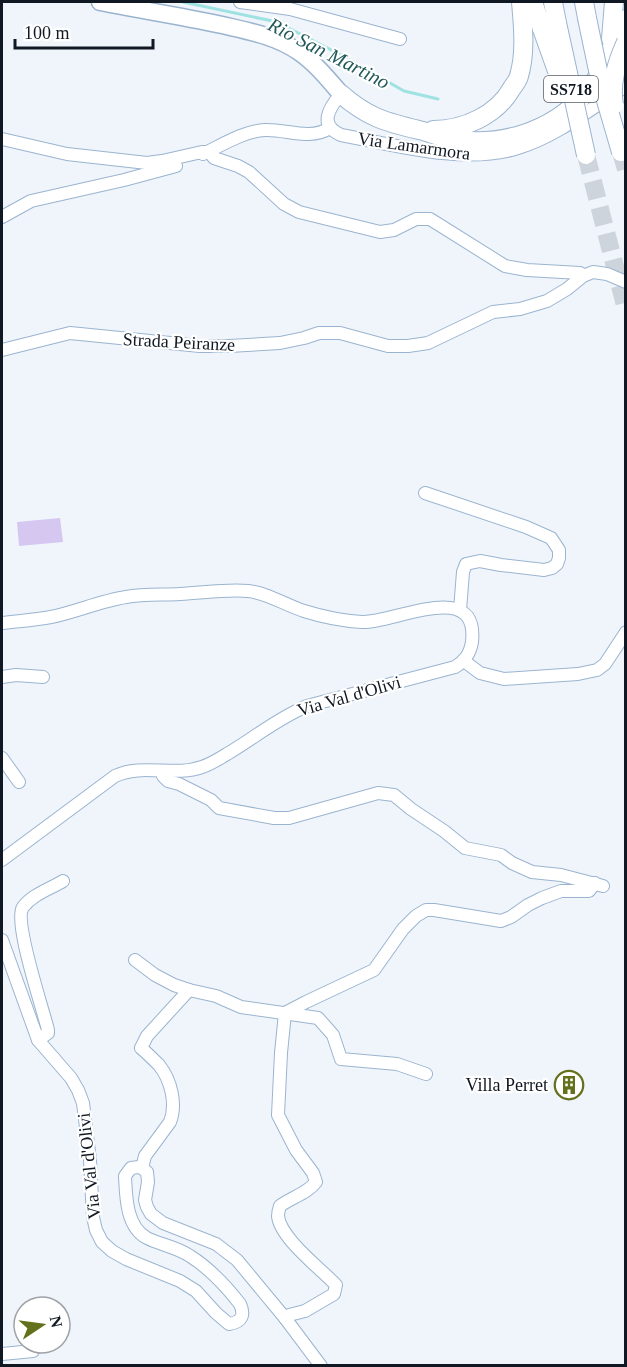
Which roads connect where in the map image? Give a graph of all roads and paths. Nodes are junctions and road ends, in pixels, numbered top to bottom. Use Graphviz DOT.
graph roads {
  1 [pos="100,2"];
  2 [pos="240,2"];
  3 [pos="520,2"];
  4 [pos="533,2"];
  5 [pos="553,2"];
  6 [pos="614,2"];
  7 [pos="585,10"];
  8 [pos="626,19"];
  9 [pos="549,26"];
  10 [pos="400,39"];
  11 [pos="626,42"];
  12 [pos="610,52"];
  13 [pos="626,86"];
  14 [pos="341,94"];
  15 [pos="330,129"];
  16 [pos="420,130"];
  17 [pos="2,139"];
  18 [pos="623,151"];
  19 [pos="209,152"];
  20 [pos="585,155"];
  21 [pos="2,217"];
  22 [pos="583,276"];
  23 [pos="626,282"];
  24 [pos="2,350"];
  25 [pos="425,493"];
  26 [pos="460,610"];
  27 [pos="2,623"];
  28 [pos="626,632"];
  29 [pos="464,661"];
  30 [pos="2,677"];
  31 [pos="44,677"];
  32 [pos="2,758"];
  33 [pos="162,771"];
  34 [pos="19,782"];
  35 [pos="2,860"];
  36 [pos="63,881"];
  37 [pos="2,940"];
  38 [pos="135,960"];
  39 [pos="189,990"];
  40 [pos="285,1013"];
  41 [pos="38,1040"];
  42 [pos="426,1074"];
  43 [pos="142,1168"];
  44 [pos="285,1318"];
  45 [pos="321,1365"];
  1 -- 14 [label="main road"];
  2 -- 10 [label="street"];
  3 -- 16 [label="highway"];
  4 -- 9 [label="highway"];
  5 -- 9 [label="highway, SS718"];
  6 -- 12 [label="highway"];
  7 -- 18 [label="highway, SS718, bridge"];
  8 -- 12 [label="highway"];
  9 -- 20 [label="highway, SS718, bridge"];
  11 -- 18 [label="highway, bridge"];
  12 -- 16 [label="highway"];
  13 -- 15 [label="street, Via Lamarmora"];
  14 -- 15 [label="street"];
  14 -- 16 [label="highway"];
  15 -- 19 [label="street, Via Lamarmora"];
  17 -- 19 [label="street, Via Lamarmora"];
  19 -- 21 [label="street, Via Lamarmora"];
  19 -- 22 [label="street"];
  22 -- 23 [label="street"];
  22 -- 24 [label="street, Strada Peiranze"];
  25 -- 26 [label="street"];
  26 -- 27 [label="street"];
  26 -- 29 [label="street"];
  28 -- 29 [label="street"];
  29 -- 33 [label="street, Via Val d'Olivi"];
  30 -- 31 [label="street"];
  32 -- 34 [label="street"];
  33 -- 35 [label="street, Via Val d'Olivi"];
  33 -- 40 [label="street"];
  36 -- 41 [label="street"];
  37 -- 41 [label="street, Via Val d'Olivi"];
  38 -- 39 [label="street"];
  39 -- 40 [label="street"];
  39 -- 43 [label="street"];
  40 -- 42 [label="street"];
  40 -- 44 [label="street"];
  41 -- 43 [label="street, Via Val d'Olivi"];
  43 -- 44 [label="street"];
  44 -- 45 [label="street"];
}
